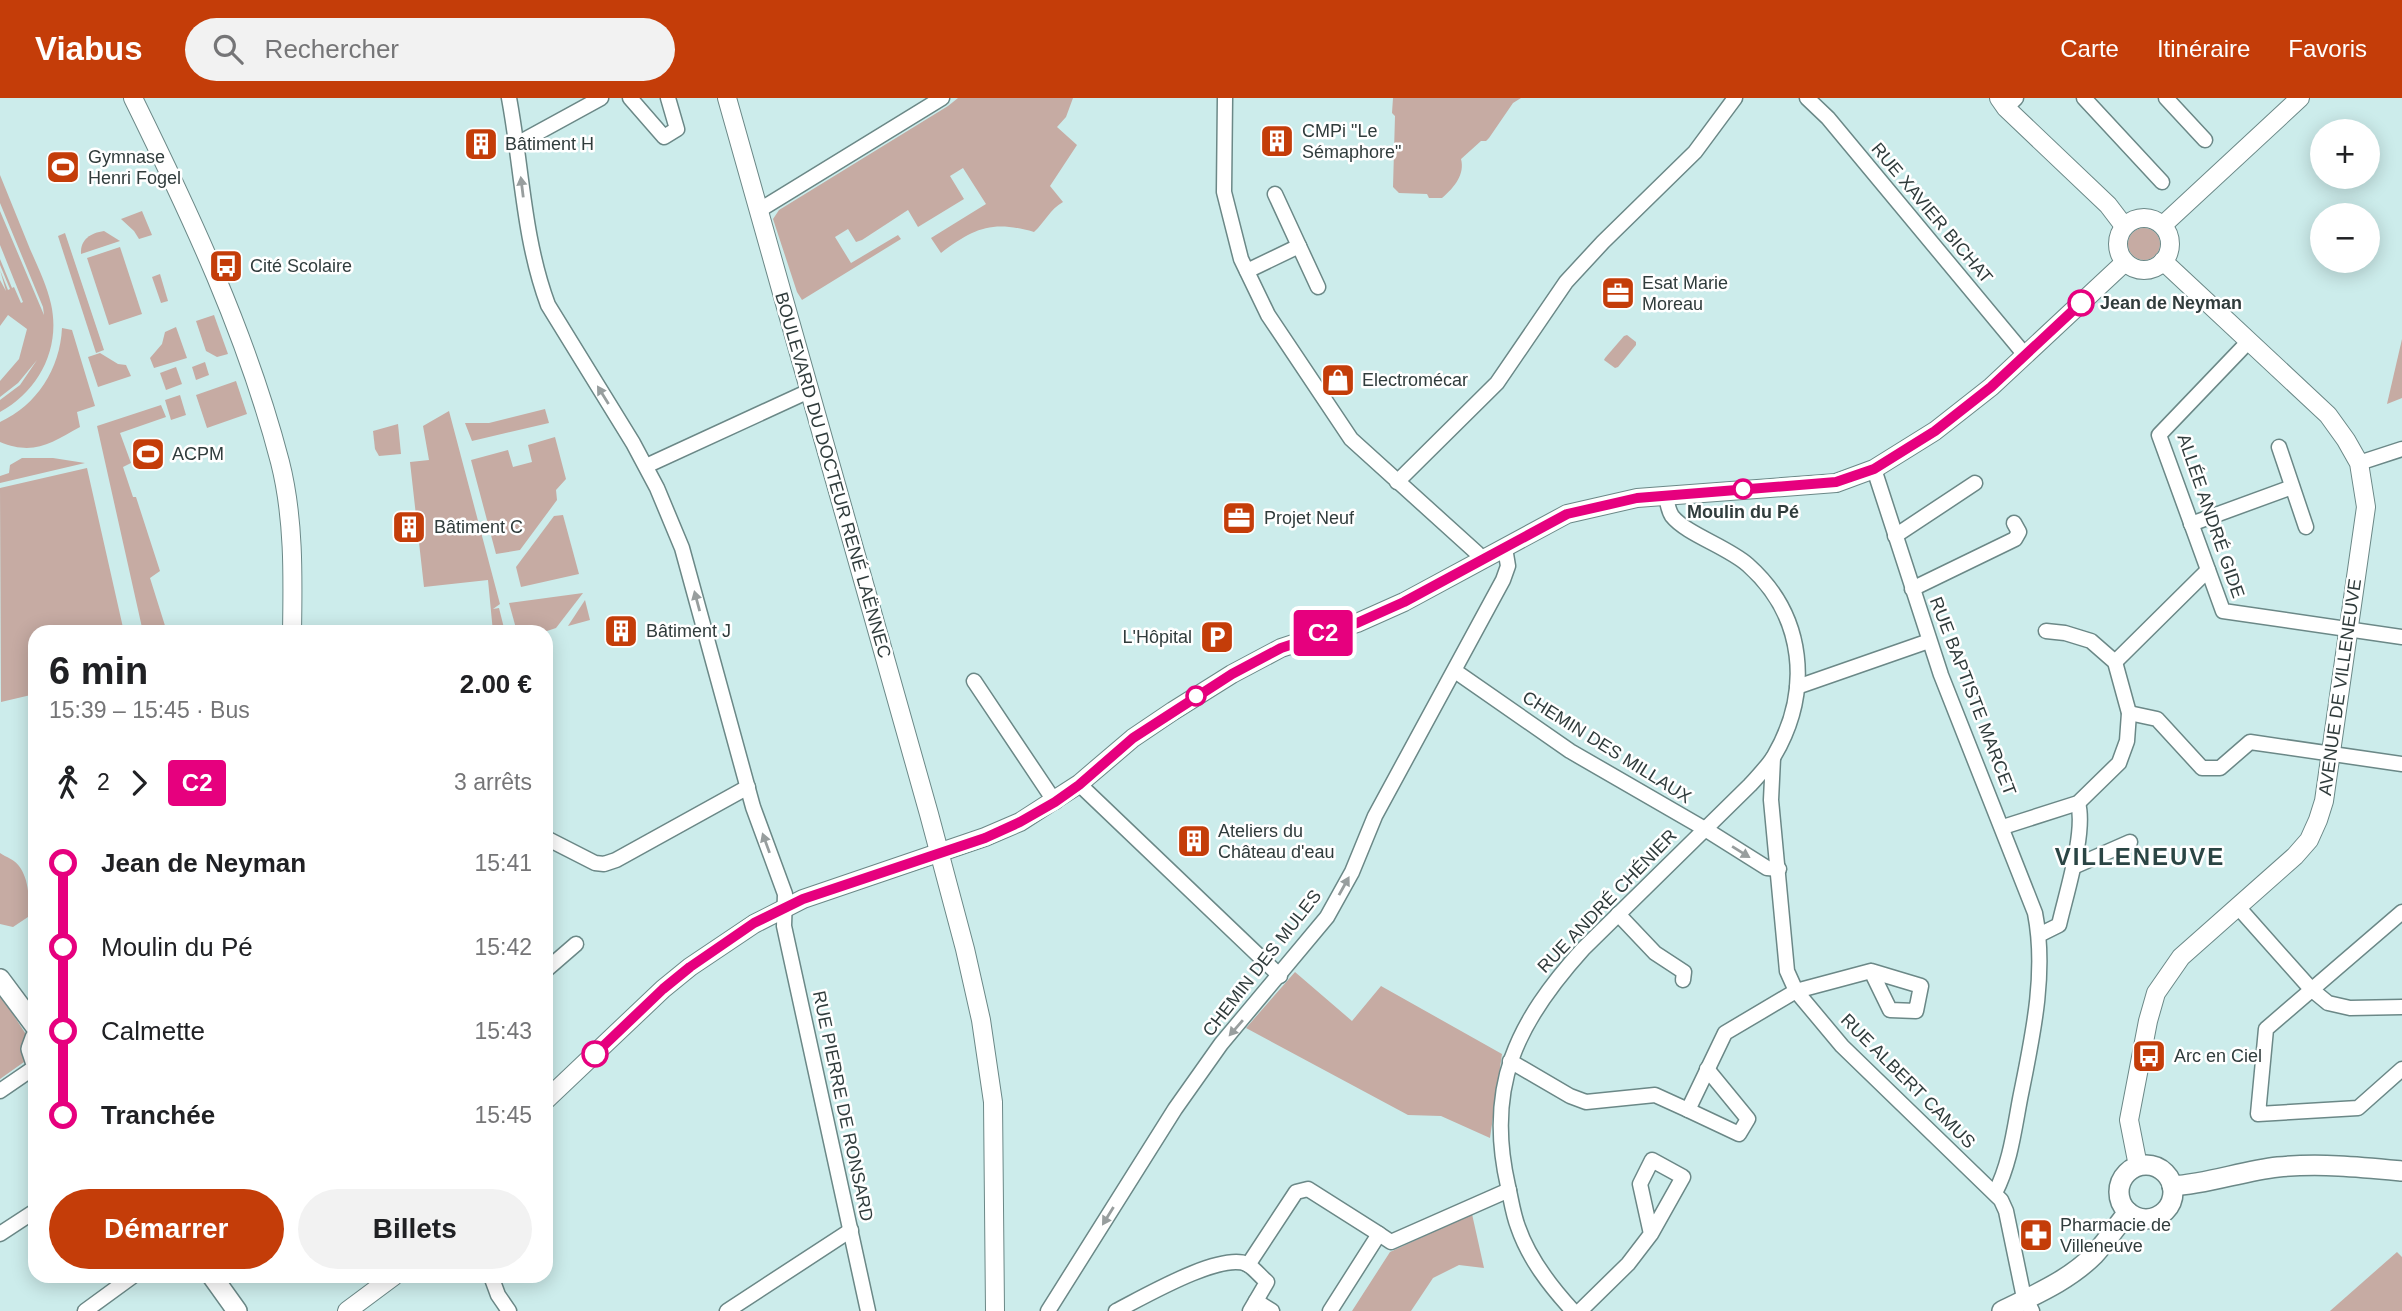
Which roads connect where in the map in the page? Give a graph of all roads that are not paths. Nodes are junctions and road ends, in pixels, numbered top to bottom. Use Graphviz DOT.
graph roads {
  1 [pos="133,98"];
  2 [pos="509,98"];
  3 [pos="601,98"];
  4 [pos="630,98"];
  5 [pos="668,98"];
  6 [pos="727,98"];
  7 [pos="942,98"];
  8 [pos="1225,98"];
  9 [pos="1735,98"];
  10 [pos="1807,98"];
  11 [pos="2084,98"];
  12 [pos="2166,98"];
  13 [pos="2300,98"];
  14 [pos="2007,102"];
  15 [pos="2205,140"];
  16 [pos="517,144"];
  17 [pos="2162,182"];
  18 [pos="1275,194"];
  19 [pos="758,211"];
  20 [pos="2163,225"];
  21 [pos="2124,226"];
  22 [pos="1299,246"];
  23 [pos="2163,261"];
  24 [pos="2125,262"];
  25 [pos="1247,271"];
  26 [pos="1318,286"];
  27 [pos="2249,341"];
  28 [pos="2025,355"];
  29 [pos="809,391"];
  30 [pos="2278,447"];
  31 [pos="2402,449"];
  32 [pos="2360,463"];
  33 [pos="646,466"];
  34 [pos="1874,469"];
  35 [pos="1397,482"];
  36 [pos="1975,482"];
  37 [pos="2292,486"];
  38 [pos="1666,495"];
  39 [pos="2014,523"];
  40 [pos="2191,524"];
  41 [pos="2306,527"];
  42 [pos="1895,536"];
  43 [pos="1505,548"];
  44 [pos="1482,561"];
  45 [pos="2208,570"];
  46 [pos="1912,589"];
  47 [pos="292,625"];
  48 [pos="2348,629"];
  49 [pos="2046,631"];
  50 [pos="2402,637"];
  51 [pos="1929,641"];
  52 [pos="2115,662"];
  53 [pos="1455,671"];
  54 [pos="974,681"];
  55 [pos="1797,687"];
  56 [pos="2129,713"];
  57 [pos="2332,753"];
  58 [pos="1773,758"];
  59 [pos="2402,764"];
  60 [pos="1079,785"];
  61 [pos="1751,785"];
  62 [pos="748,787"];
  63 [pos="1770,800"];
  64 [pos="1055,802"];
  65 [pos="2078,803"];
  66 [pos="2003,827"];
  67 [pos="1705,829"];
  68 [pos="553,841"];
  69 [pos="2130,842"];
  70 [pos="940,853"];
  71 [pos="2073,867"];
  72 [pos="1779,869"];
  73 [pos="2238,907"];
  74 [pos="783,908"];
  75 [pos="2402,912"];
  76 [pos="1618,914"];
  77 [pos="2039,934"];
  78 [pos="576,944"];
  79 [pos="553,964"];
  80 [pos="1871,971"];
  81 [pos="1280,976"];
  82 [pos="0,979"];
  83 [pos="1683,980"];
  84 [pos="2311,989"];
  85 [pos="1796,991"];
  86 [pos="2402,1007"];
  87 [pos="28,1017"];
  88 [pos="1510,1061"];
  89 [pos="1707,1069"];
  90 [pos="2402,1069"];
  91 [pos="28,1072"];
  92 [pos="0,1091"];
  93 [pos="553,1096"];
  94 [pos="1688,1110"];
  95 [pos="2138,1166"];
  96 [pos="2402,1171"];
  97 [pos="2172,1186"];
  98 [pos="1509,1190"];
  99 [pos="1995,1192"];
  100 [pos="2128,1212"];
  101 [pos="28,1216"];
  102 [pos="851,1230"];
  103 [pos="0,1234"];
  104 [pos="1379,1234"];
  105 [pos="1651,1234"];
  106 [pos="1248,1265"];
  107 [pos="123,1283"];
  108 [pos="217,1283"];
  109 [pos="383,1283"];
  110 [pos="493,1283"];
  111 [pos="2028,1305"];
  112 [pos="1253,1306"];
  113 [pos="1125,1309"];
  114 [pos="85,1311"];
  115 [pos="237,1311"];
  116 [pos="346,1311"];
  117 [pos="509,1311"];
  118 [pos="727,1311"];
  119 [pos="868,1311"];
  120 [pos="995,1311"];
  121 [pos="1048,1311"];
  122 [pos="1272,1311"];
  123 [pos="1331,1311"];
  124 [pos="1573,1311"];
  125 [pos="1580,1311"];
  126 [pos="2002,1311"];
  1 -- 47 [label="street"];
  2 -- 16 [label="street, RUE PIERRE DE RONSARD"];
  3 -- 16 [label="street"];
  4 -- 5 [label="street"];
  6 -- 19 [label="street, BOULEVARD DU DOCTEUR RENÉ LAËNNEC"];
  7 -- 19 [label="street"];
  8 -- 25 [label="street"];
  9 -- 35 [label="street"];
  10 -- 28 [label="street, RUE XAVIER BICHAT"];
  11 -- 17 [label="street"];
  12 -- 15 [label="street"];
  13 -- 20 [label="street"];
  14 -- 21 [label="street"];
  33 -- 16 [label="street, RUE PIERRE DE RONSARD, one-way"];
  18 -- 22 [label="street"];
  19 -- 29 [label="street, BOULEVARD DU DOCTEUR RENÉ LAËNNEC"];
  20 -- 21 [label="street"];
  20 -- 23 [label="street"];
  21 -- 24 [label="street"];
  22 -- 25 [label="street"];
  22 -- 26 [label="street"];
  23 -- 24 [label="street"];
  23 -- 27 [label="street, AVENUE DE VILLENEUVE"];
  24 -- 28 [label="street"];
  25 -- 35 [label="street"];
  27 -- 32 [label="street, AVENUE DE VILLENEUVE"];
  27 -- 40 [label="street, ALLÉE ANDRÉ GIDE"];
  28 -- 34 [label="street"];
  29 -- 33 [label="street"];
  29 -- 70 [label="street, BOULEVARD DU DOCTEUR RENÉ LAËNNEC"];
  30 -- 37 [label="street"];
  31 -- 32 [label="street"];
  32 -- 48 [label="street, AVENUE DE VILLENEUVE"];
  62 -- 33 [label="street, RUE PIERRE DE RONSARD, one-way"];
  34 -- 38 [label="street"];
  34 -- 42 [label="street, RUE BAPTISTE MARCET"];
  35 -- 44 [label="street"];
  36 -- 42 [label="street"];
  37 -- 40 [label="street"];
  37 -- 41 [label="street"];
  38 -- 43 [label="street"];
  38 -- 55 [label="street, RUE ALBERT CAMUS"];
  39 -- 46 [label="street"];
  40 -- 45 [label="street, ALLÉE ANDRÉ GIDE"];
  42 -- 46 [label="street, RUE BAPTISTE MARCET"];
  43 -- 44 [label="street"];
  43 -- 53 [label="street, CHEMIN DES MULES"];
  44 -- 60 [label="street"];
  45 -- 48 [label="street, ALLÉE ANDRÉ GIDE"];
  45 -- 52 [label="street"];
  46 -- 51 [label="street, RUE BAPTISTE MARCET"];
  48 -- 50 [label="street"];
  48 -- 57 [label="street, AVENUE DE VILLENEUVE"];
  49 -- 52 [label="street"];
  51 -- 55 [label="street"];
  51 -- 66 [label="street, RUE BAPTISTE MARCET"];
  52 -- 56 [label="street"];
  53 -- 67 [label="street, CHEMIN DES MILLAUX"];
  81 -- 53 [label="street, CHEMIN DES MULES, one-way"];
  54 -- 64 [label="street"];
  55 -- 58 [label="street, RUE ALBERT CAMUS"];
  56 -- 57 [label="street"];
  56 -- 65 [label="street"];
  57 -- 59 [label="street"];
  57 -- 73 [label="street, AVENUE DE VILLENEUVE"];
  58 -- 61 [label="street, RUE ALBERT CAMUS"];
  58 -- 63 [label="street, RUE ALBERT CAMUS"];
  60 -- 64 [label="street"];
  60 -- 81 [label="street"];
  61 -- 63 [label="street"];
  61 -- 67 [label="street, RUE ALBERT CAMUS"];
  62 -- 68 [label="street"];
  74 -- 62 [label="street, RUE PIERRE DE RONSARD, one-way"];
  63 -- 72 [label="street, RUE ALBERT CAMUS"];
  64 -- 70 [label="street"];
  65 -- 66 [label="street"];
  65 -- 71 [label="street"];
  66 -- 77 [label="street, RUE BAPTISTE MARCET"];
  67 -- 72 [label="street, one-way"];
  67 -- 76 [label="street, RUE ANDRÉ CHÉNIER"];
  69 -- 71 [label="street"];
  70 -- 74 [label="street"];
  70 -- 120 [label="street, BOULEVARD DU DOCTEUR RENÉ LAËNNEC"];
  71 -- 77 [label="street"];
  72 -- 85 [label="street, RUE ALBERT CAMUS"];
  73 -- 84 [label="street"];
  73 -- 95 [label="street, AVENUE DE VILLENEUVE"];
  74 -- 93 [label="street"];
  74 -- 102 [label="street, RUE PIERRE DE RONSARD"];
  75 -- 84 [label="street"];
  76 -- 83 [label="street"];
  76 -- 88 [label="street, RUE ANDRÉ CHÉNIER"];
  77 -- 99 [label="street, RUE BAPTISTE MARCET"];
  78 -- 79 [label="street"];
  80 -- 85 [label="street"];
  81 -- 121 [label="street, CHEMIN DES MULES, one-way"];
  82 -- 87 [label="main road"];
  84 -- 86 [label="street"];
  84 -- 90 [label="street"];
  85 -- 89 [label="street"];
  85 -- 99 [label="street, RUE ALBERT CAMUS"];
  88 -- 94 [label="street"];
  88 -- 98 [label="street, RUE ANDRÉ CHÉNIER"];
  89 -- 94 [label="street"];
  89 -- 94 [label="street"];
  91 -- 92 [label="street"];
  95 -- 97 [label="main road"];
  95 -- 100 [label="main road"];
  96 -- 97 [label="main road"];
  97 -- 100 [label="main road"];
  98 -- 104 [label="street"];
  98 -- 124 [label="street, RUE ANDRÉ CHÉNIER"];
  99 -- 111 [label="street"];
  100 -- 111 [label="main road"];
  101 -- 103 [label="street"];
  102 -- 118 [label="street"];
  102 -- 119 [label="street, RUE PIERRE DE RONSARD"];
  104 -- 106 [label="street"];
  104 -- 123 [label="street"];
  105 -- 105 [label="street"];
  105 -- 125 [label="street"];
  106 -- 112 [label="street"];
  106 -- 113 [label="street"];
  107 -- 114 [label="street"];
  108 -- 115 [label="main road"];
  109 -- 116 [label="street"];
  110 -- 117 [label="street"];
  111 -- 126 [label="main road"];
  112 -- 122 [label="street"];
}
